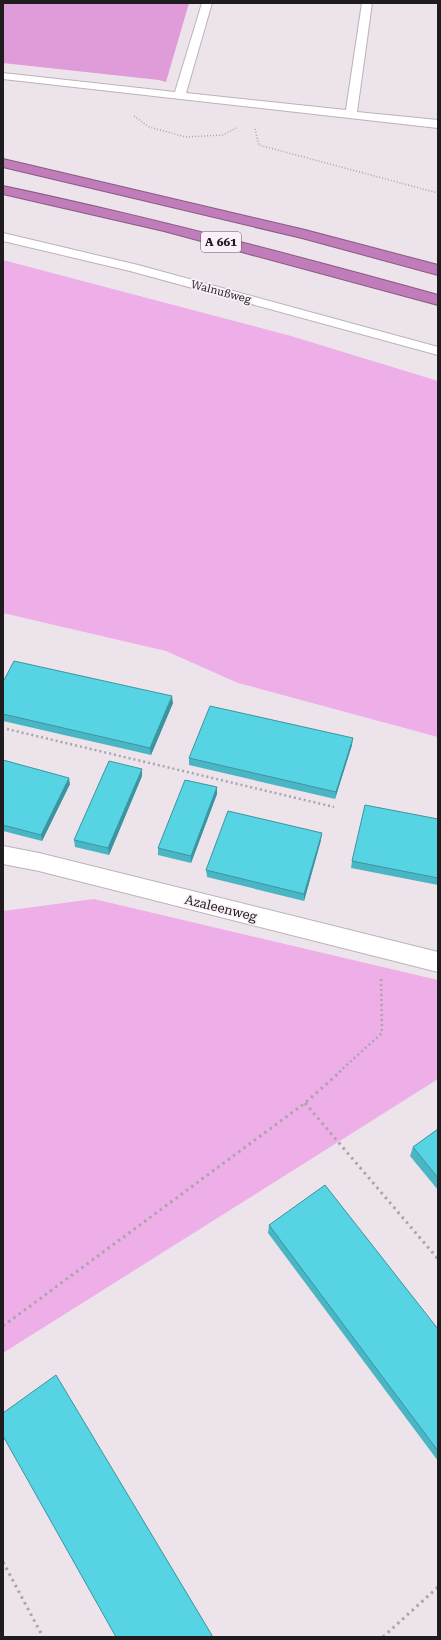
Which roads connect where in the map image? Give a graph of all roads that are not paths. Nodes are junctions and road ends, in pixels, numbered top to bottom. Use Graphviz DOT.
graph roads {
  1 [pos="207,3"];
  2 [pos="367,3"];
  3 [pos="3,76"];
  4 [pos="180,95"];
  5 [pos="351,114"];
  6 [pos="438,124"];
  7 [pos="3,163"];
  8 [pos="3,190"];
  9 [pos="3,237"];
  10 [pos="438,270"];
  11 [pos="438,300"];
  12 [pos="438,351"];
  13 [pos="3,855"];
  14 [pos="438,962"];
  1 -- 4 [label="lane"];
  2 -- 5 [label="lane"];
  3 -- 4 [label="lane"];
  4 -- 5 [label="lane"];
  5 -- 6 [label="lane"];
  7 -- 10 [label="highway, A 661"];
  8 -- 11 [label="highway, A 661"];
  9 -- 12 [label="lane, Walnußweg"];
  13 -- 14 [label="street, Azaleenweg"];
}
